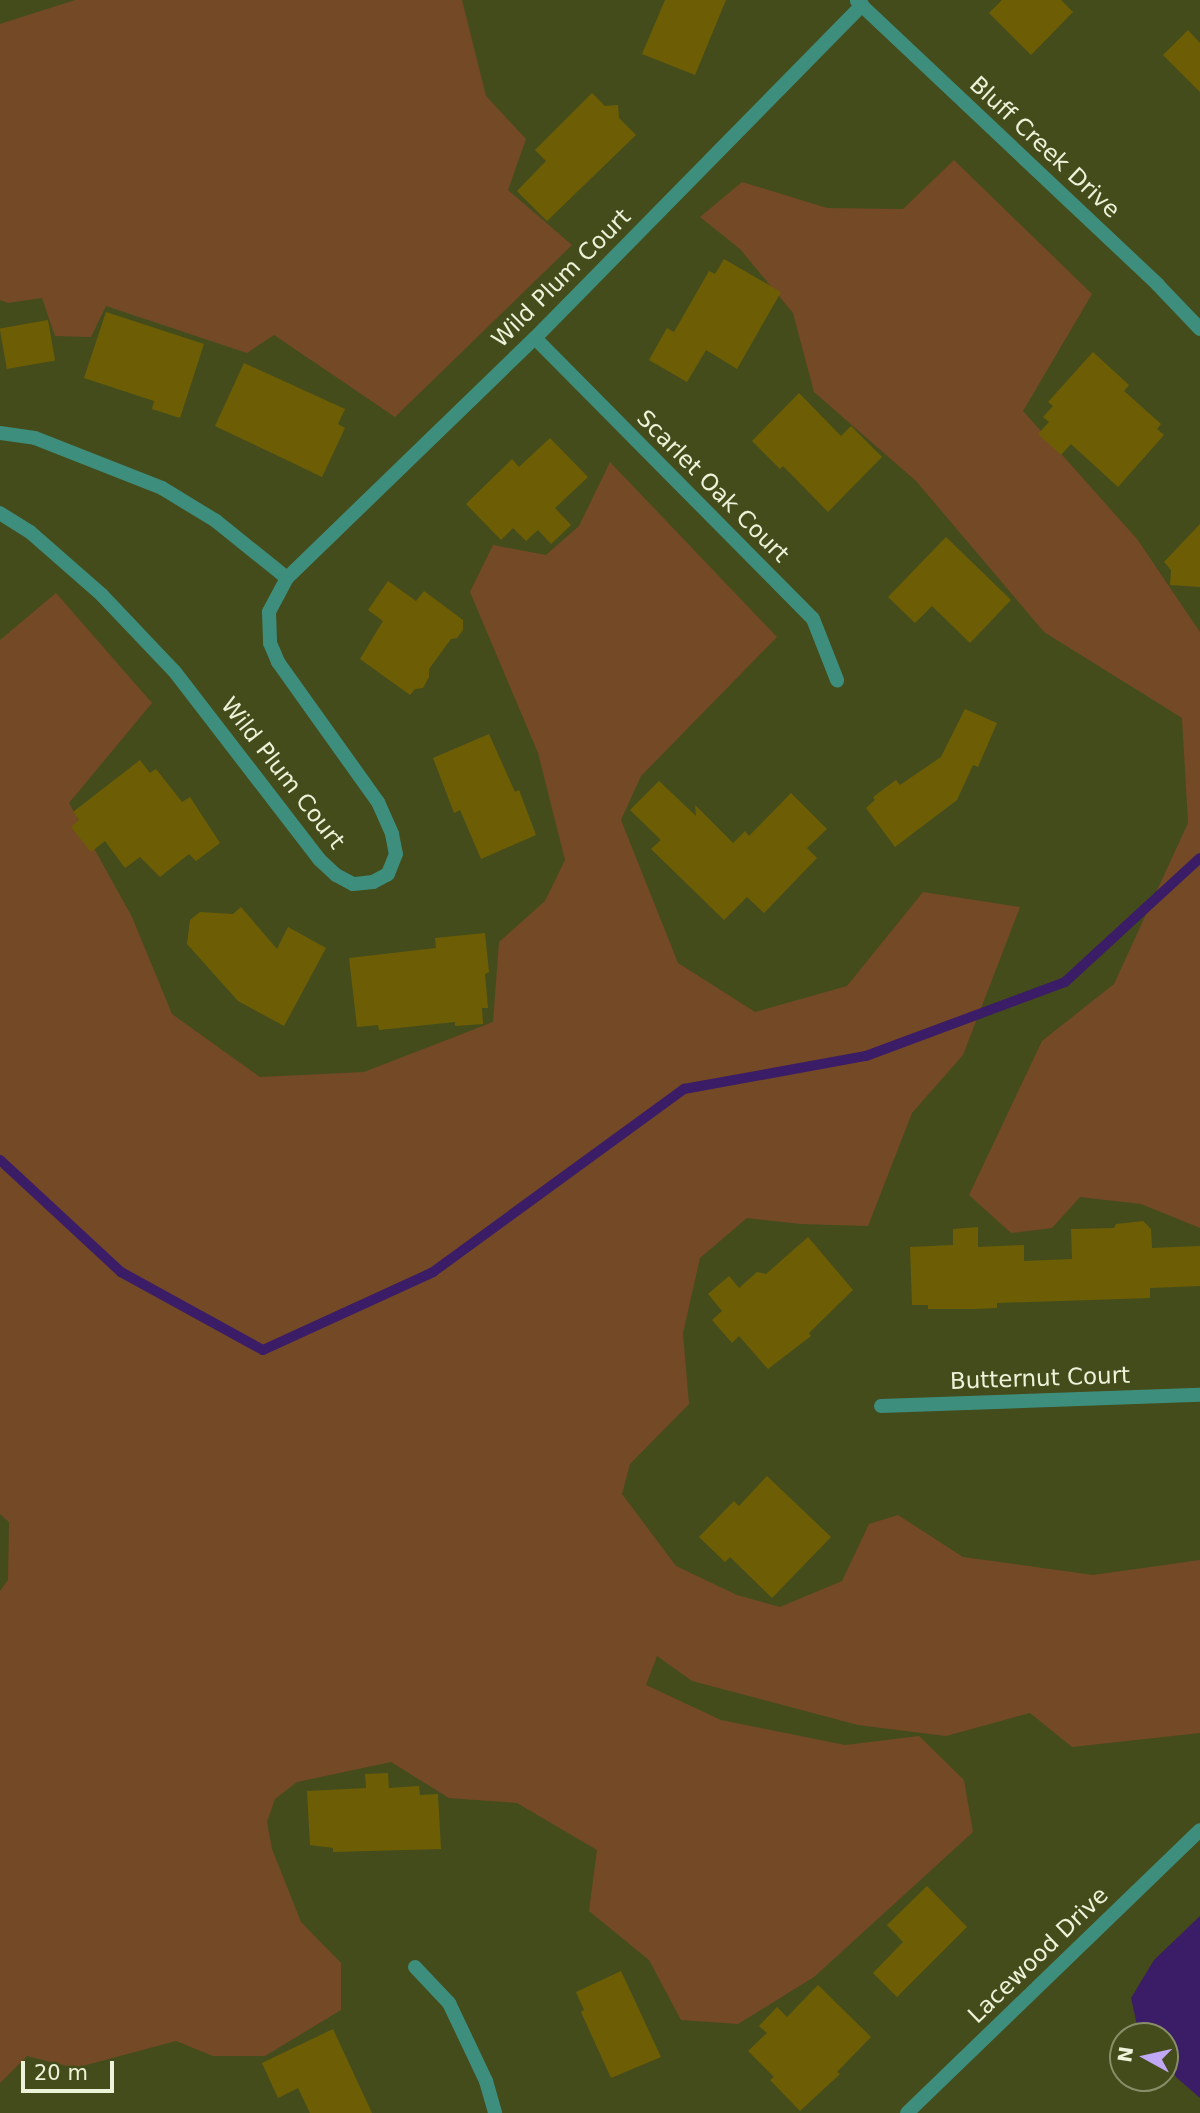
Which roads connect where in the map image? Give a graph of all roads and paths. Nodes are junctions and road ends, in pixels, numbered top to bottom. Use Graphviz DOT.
graph roads {
  1 [pos="859,3"];
  2 [pos="1200,329"];
  3 [pos="535,338"];
  4 [pos="0,433"];
  5 [pos="0,513"];
  6 [pos="288,578"];
  7 [pos="837,680"];
  8 [pos="1200,1395"];
  9 [pos="881,1406"];
  10 [pos="1200,1830"];
  11 [pos="415,1967"];
  12 [pos="495,2113"];
  13 [pos="907,2113"];
  1 -- 2 [label="street, Bluff Creek Drive"];
  1 -- 3 [label="street, Wild Plum Court"];
  3 -- 6 [label="street, Wild Plum Court"];
  3 -- 7 [label="street, Scarlet Oak Court"];
  4 -- 6 [label="street"];
  5 -- 6 [label="street, Wild Plum Court"];
  8 -- 9 [label="street, Butternut Court"];
  10 -- 13 [label="street, Lacewood Drive"];
  11 -- 12 [label="street"];
}
